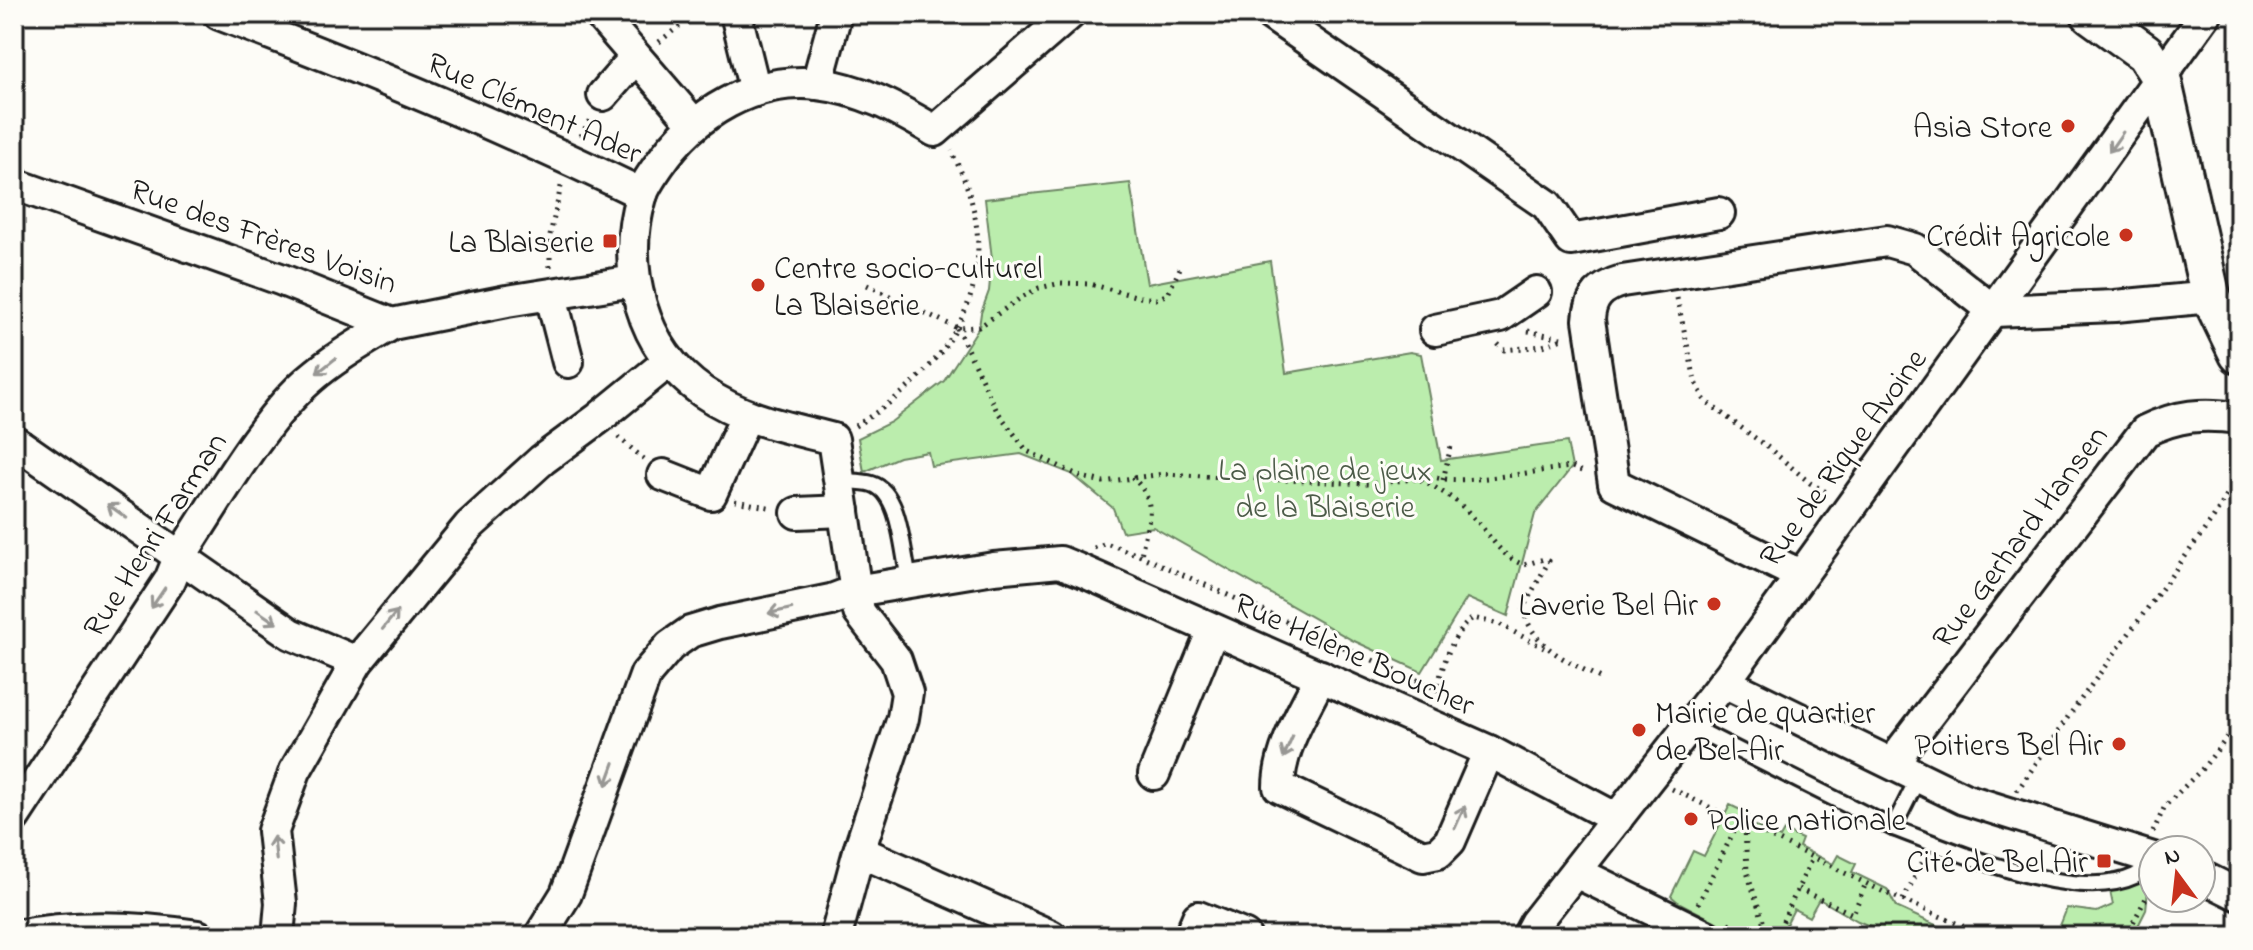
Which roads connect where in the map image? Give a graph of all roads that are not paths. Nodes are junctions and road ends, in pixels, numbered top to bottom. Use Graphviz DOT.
graph roads {
  1 [pos="219,14"];
  2 [pos="599,14"];
  3 [pos="736,14"];
  4 [pos="836,14"];
  5 [pos="1070,14"];
  6 [pos="1270,14"];
  7 [pos="2091,14"];
  8 [pos="2206,14"];
  9 [pos="635,58"];
  10 [pos="2161,78"];
  11 [pos="817,84"];
  12 [pos="755,91"];
  13 [pos="603,95"];
  14 [pos="694,124"];
  15 [pos="14,184"];
  16 [pos="642,194"];
  17 [pos="1719,213"];
  18 [pos="634,281"];
  19 [pos="1536,292"];
  20 [pos="551,296"];
  21 [pos="2212,297"];
  22 [pos="1994,311"];
  23 [pos="392,324"];
  24 [pos="1435,330"];
  25 [pos="2239,354"];
  26 [pos="669,361"];
  27 [pos="568,362"];
  28 [pos="746,417"];
  29 [pos="2239,418"];
  30 [pos="14,441"];
  31 [pos="663,475"];
  32 [pos="840,481"];
  33 [pos="844,511"];
  34 [pos="797,513"];
  35 [pos="179,558"];
  36 [pos="1800,575"];
  37 [pos="910,582"];
  38 [pos="855,591"];
  39 [pos="1213,630"];
  40 [pos="357,662"];
  41 [pos="1321,676"];
  42 [pos="1724,682"];
  43 [pos="1690,726"];
  44 [pos="1489,751"];
  45 [pos="1908,771"];
  46 [pos="1154,774"];
  47 [pos="14,817"];
  48 [pos="1617,819"];
  49 [pos="1893,828"];
  50 [pos="859,851"];
  51 [pos="2137,853"];
  52 [pos="1576,872"];
  53 [pos="2137,875"];
  54 [pos="2217,884"];
  55 [pos="2239,895"];
  56 [pos="1711,922"];
  57 [pos="280,932"];
  58 [pos="16,936"];
  59 [pos="198,936"];
  60 [pos="540,936"];
  61 [pos="836,936"];
  62 [pos="1051,936"];
  63 [pos="1190,936"];
  64 [pos="1245,936"];
  65 [pos="1528,936"];
  1 -- 16 [label="street, Rue Clément Ader"];
  2 -- 9 [label="street"];
  3 -- 12 [label="street"];
  4 -- 11 [label="street"];
  5 -- 11 [label="street"];
  6 -- 17 [label="street"];
  7 -- 10 [label="street"];
  8 -- 10 [label="street, Rue de Rique Avoine"];
  9 -- 13 [label="street"];
  9 -- 14 [label="street"];
  10 -- 21 [label="street"];
  10 -- 22 [label="street, Rue de Rique Avoine, one-way"];
  11 -- 12 [label="street"];
  12 -- 14 [label="street"];
  14 -- 16 [label="street"];
  15 -- 23 [label="street, Rue des Frères Voisin"];
  16 -- 18 [label="street"];
  18 -- 20 [label="street, Rue des Frères Voisin"];
  18 -- 26 [label="street"];
  19 -- 24 [label="street"];
  20 -- 23 [label="street, Rue des Frères Voisin"];
  20 -- 27 [label="street"];
  21 -- 22 [label="street"];
  21 -- 25 [label="street"];
  22 -- 36 [label="street, Rue de Rique Avoine"];
  22 -- 36 [label="street"];
  23 -- 35 [label="street, Rue Henri Farman, one-way"];
  26 -- 28 [label="street"];
  40 -- 26 [label="street, one-way"];
  28 -- 31 [label="street"];
  28 -- 32 [label="street"];
  29 -- 45 [label="street, Rue Gerhard Hansen"];
  35 -- 30 [label="street, one-way"];
  32 -- 33 [label="street"];
  32 -- 37 [label="lane"];
  33 -- 34 [label="street"];
  33 -- 38 [label="street"];
  35 -- 40 [label="street, one-way"];
  35 -- 47 [label="street, Rue Henri Farman, one-way"];
  36 -- 42 [label="street, Rue de Rique Avoine"];
  37 -- 38 [label="street"];
  37 -- 39 [label="street, Rue Hélène Boucher"];
  38 -- 50 [label="street"];
  38 -- 60 [label="street, one-way"];
  39 -- 41 [label="street, Rue Hélène Boucher"];
  39 -- 46 [label="street"];
  57 -- 40 [label="street, one-way"];
  41 -- 44 [label="street, Rue Hélène Boucher"];
  41 -- 44 [label="street, one-way"];
  42 -- 43 [label="street, Rue de Rique Avoine"];
  42 -- 45 [label="street"];
  43 -- 48 [label="street, Rue de Rique Avoine"];
  43 -- 49 [label="lane"];
  44 -- 48 [label="street, Rue Hélène Boucher"];
  45 -- 49 [label="lane"];
  45 -- 51 [label="street"];
  48 -- 52 [label="street, Rue de Rique Avoine"];
  49 -- 53 [label="lane"];
  50 -- 61 [label="street"];
  50 -- 62 [label="street"];
  52 -- 56 [label="street"];
  52 -- 65 [label="street, Rue de Rique Avoine"];
  54 -- 55 [label="street"];
  58 -- 59 [label="street"];
  63 -- 64 [label="street"];
}
